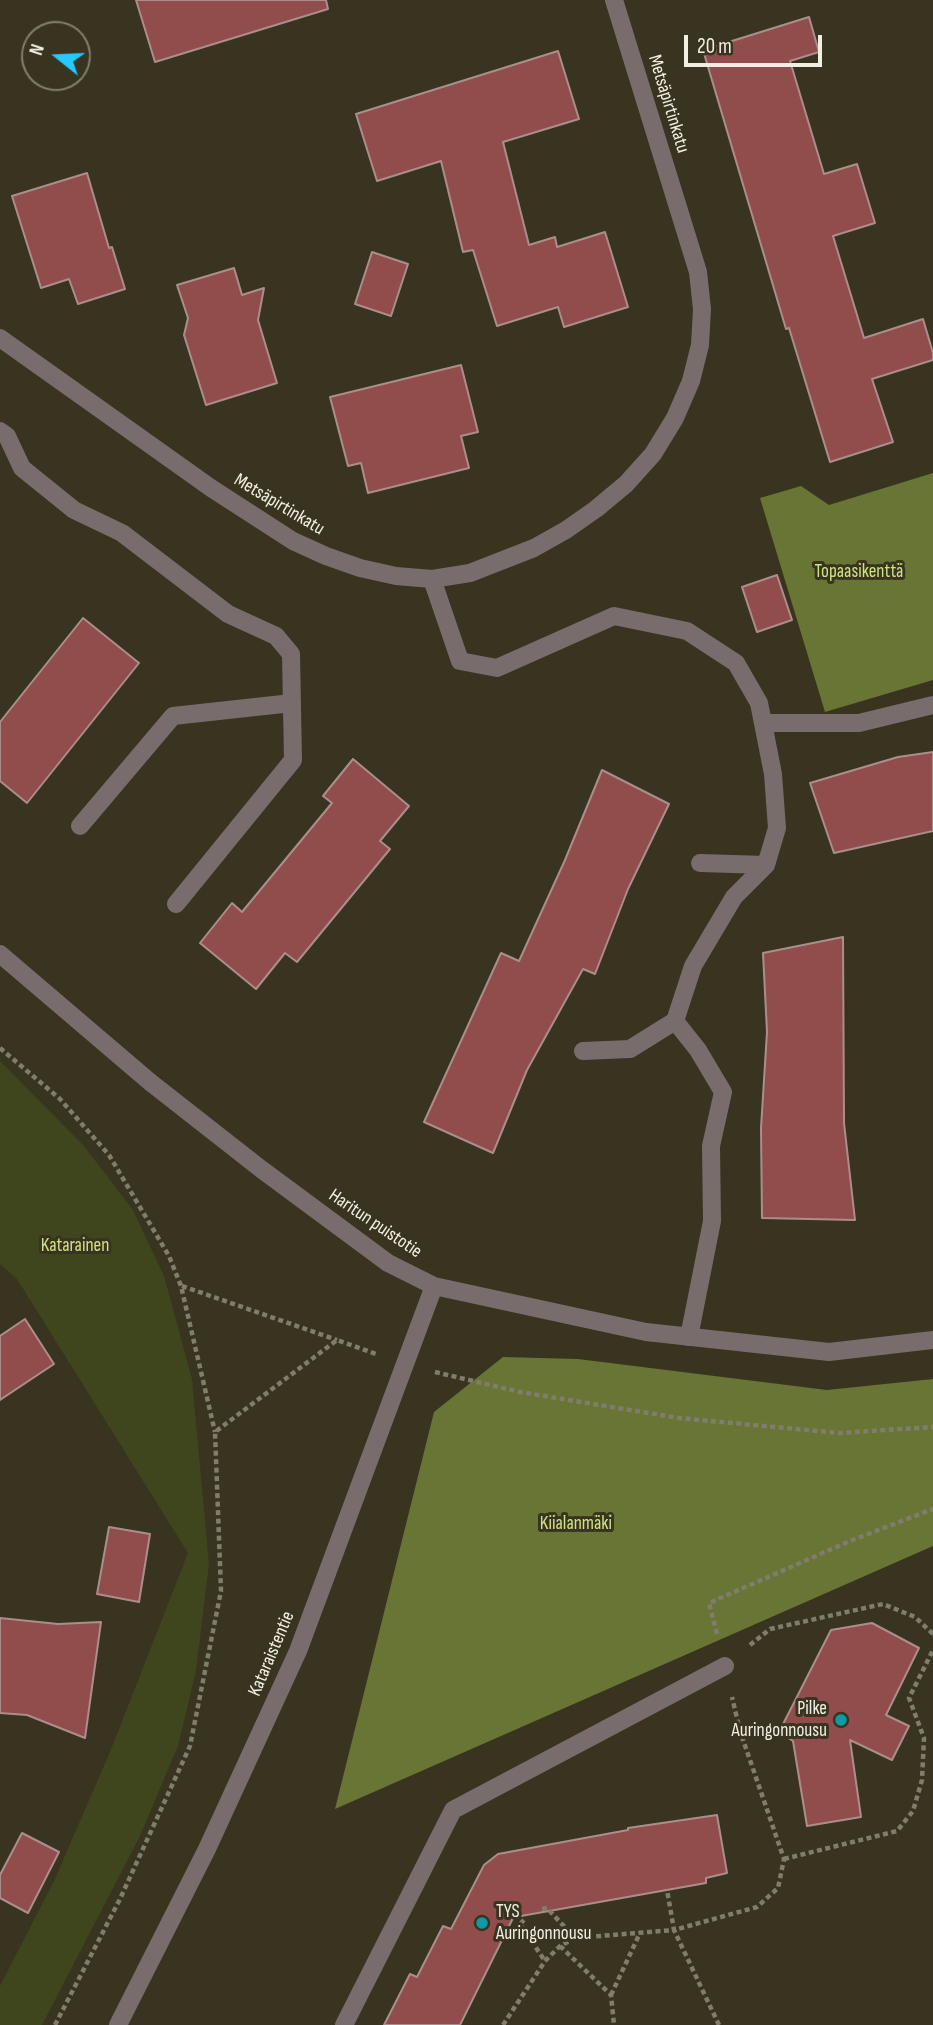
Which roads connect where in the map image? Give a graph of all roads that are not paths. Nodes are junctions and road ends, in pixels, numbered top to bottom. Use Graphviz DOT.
graph roads {
  1 [pos="614,0"];
  2 [pos="0,338"];
  3 [pos="0,431"];
  4 [pos="432,579"];
  5 [pos="292,703"];
  6 [pos="933,705"];
  7 [pos="763,723"];
  8 [pos="80,826"];
  9 [pos="700,863"];
  10 [pos="766,865"];
  11 [pos="176,904"];
  12 [pos="0,954"];
  13 [pos="675,1021"];
  14 [pos="583,1051"];
  15 [pos="434,1286"];
  16 [pos="689,1337"];
  17 [pos="933,1340"];
  18 [pos="725,1666"];
  19 [pos="118,2025"];
  20 [pos="344,2025"];
  1 -- 4 [label="street, Metsäpirtinkatu"];
  2 -- 4 [label="street, Metsäpirtinkatu"];
  3 -- 5 [label="street"];
  4 -- 7 [label="street"];
  5 -- 8 [label="street"];
  5 -- 11 [label="street"];
  6 -- 7 [label="street"];
  7 -- 10 [label="street"];
  9 -- 10 [label="street"];
  10 -- 13 [label="street"];
  12 -- 15 [label="street, Haritun puistotie"];
  13 -- 14 [label="street"];
  13 -- 16 [label="street"];
  15 -- 16 [label="street, Haritun puistotie"];
  15 -- 19 [label="street, Kataraistentie"];
  16 -- 17 [label="street, Haritun puistotie"];
  18 -- 20 [label="street"];
}
